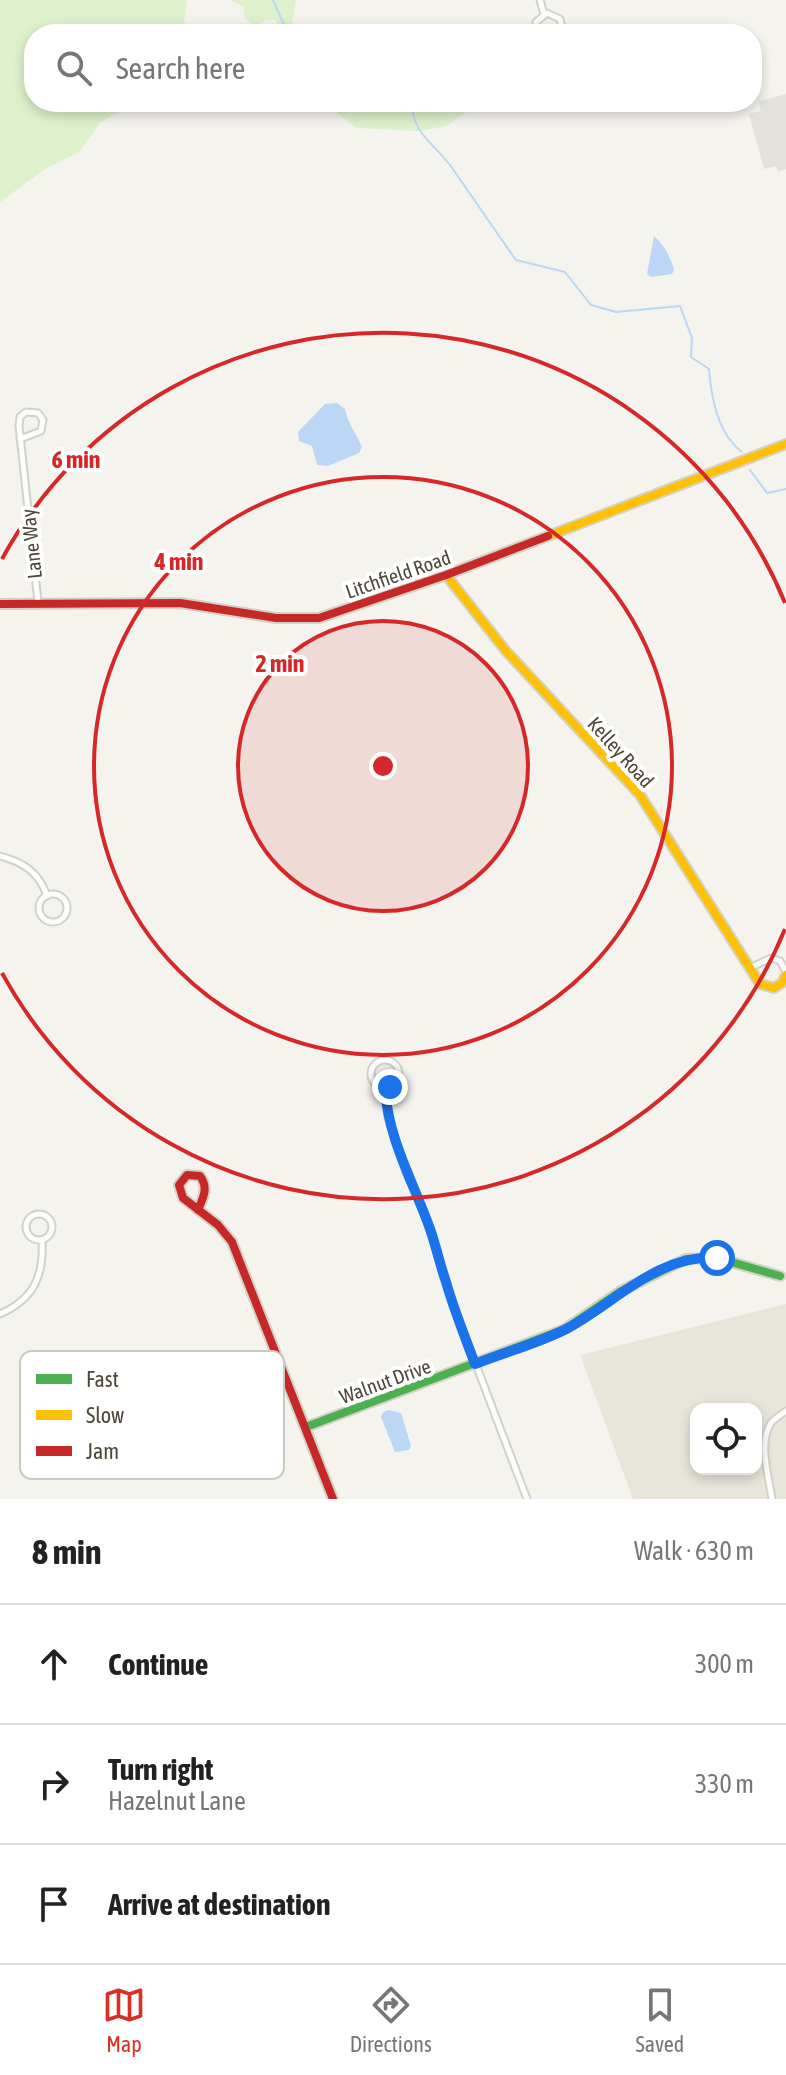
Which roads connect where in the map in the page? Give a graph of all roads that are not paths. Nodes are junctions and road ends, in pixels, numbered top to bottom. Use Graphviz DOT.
graph roads {
  1 [pos="540,0"];
  2 [pos="544,14"];
  3 [pos="536,24"];
  4 [pos="561,24"];
  5 [pos="20,439"];
  6 [pos="786,444"];
  7 [pos="446,575"];
  8 [pos="38,602"];
  9 [pos="0,604"];
  10 [pos="0,856"];
  11 [pos="47,896"];
  12 [pos="750,968"];
  13 [pos="786,974"];
  14 [pos="385,1088"];
  15 [pos="198,1210"];
  16 [pos="42,1240"];
  17 [pos="780,1276"];
  18 [pos="0,1314"];
  19 [pos="276,1351"];
  20 [pos="475,1364"];
  21 [pos="284,1372"];
  22 [pos="786,1411"];
  23 [pos="306,1427"];
  24 [pos="333,1499"];
  25 [pos="527,1499"];
  26 [pos="772,1499"];
  1 -- 2 [label="street"];
  2 -- 3 [label="street"];
  2 -- 4 [label="street"];
  5 -- 5 [label="street"];
  5 -- 8 [label="street, Lane Way"];
  6 -- 7 [label="street, Litchfield Road"];
  7 -- 8 [label="street, Litchfield Road"];
  7 -- 12 [label="street, Kelley Road"];
  8 -- 9 [label="street, Litchfield Road"];
  10 -- 11 [label="street"];
  11 -- 11 [label="street"];
  12 -- 13 [label="street, Kelley Road"];
  12 -- 13 [label="street, Kelley Road"];
  14 -- 14 [label="street"];
  14 -- 20 [label="street"];
  15 -- 19 [label="street"];
  16 -- 16 [label="street"];
  16 -- 18 [label="street"];
  17 -- 20 [label="street, Walnut Drive"];
  20 -- 23 [label="street, Walnut Drive"];
  20 -- 25 [label="street"];
  21 -- 23 [label="street"];
  22 -- 26 [label="street"];
  23 -- 24 [label="street"];
}
